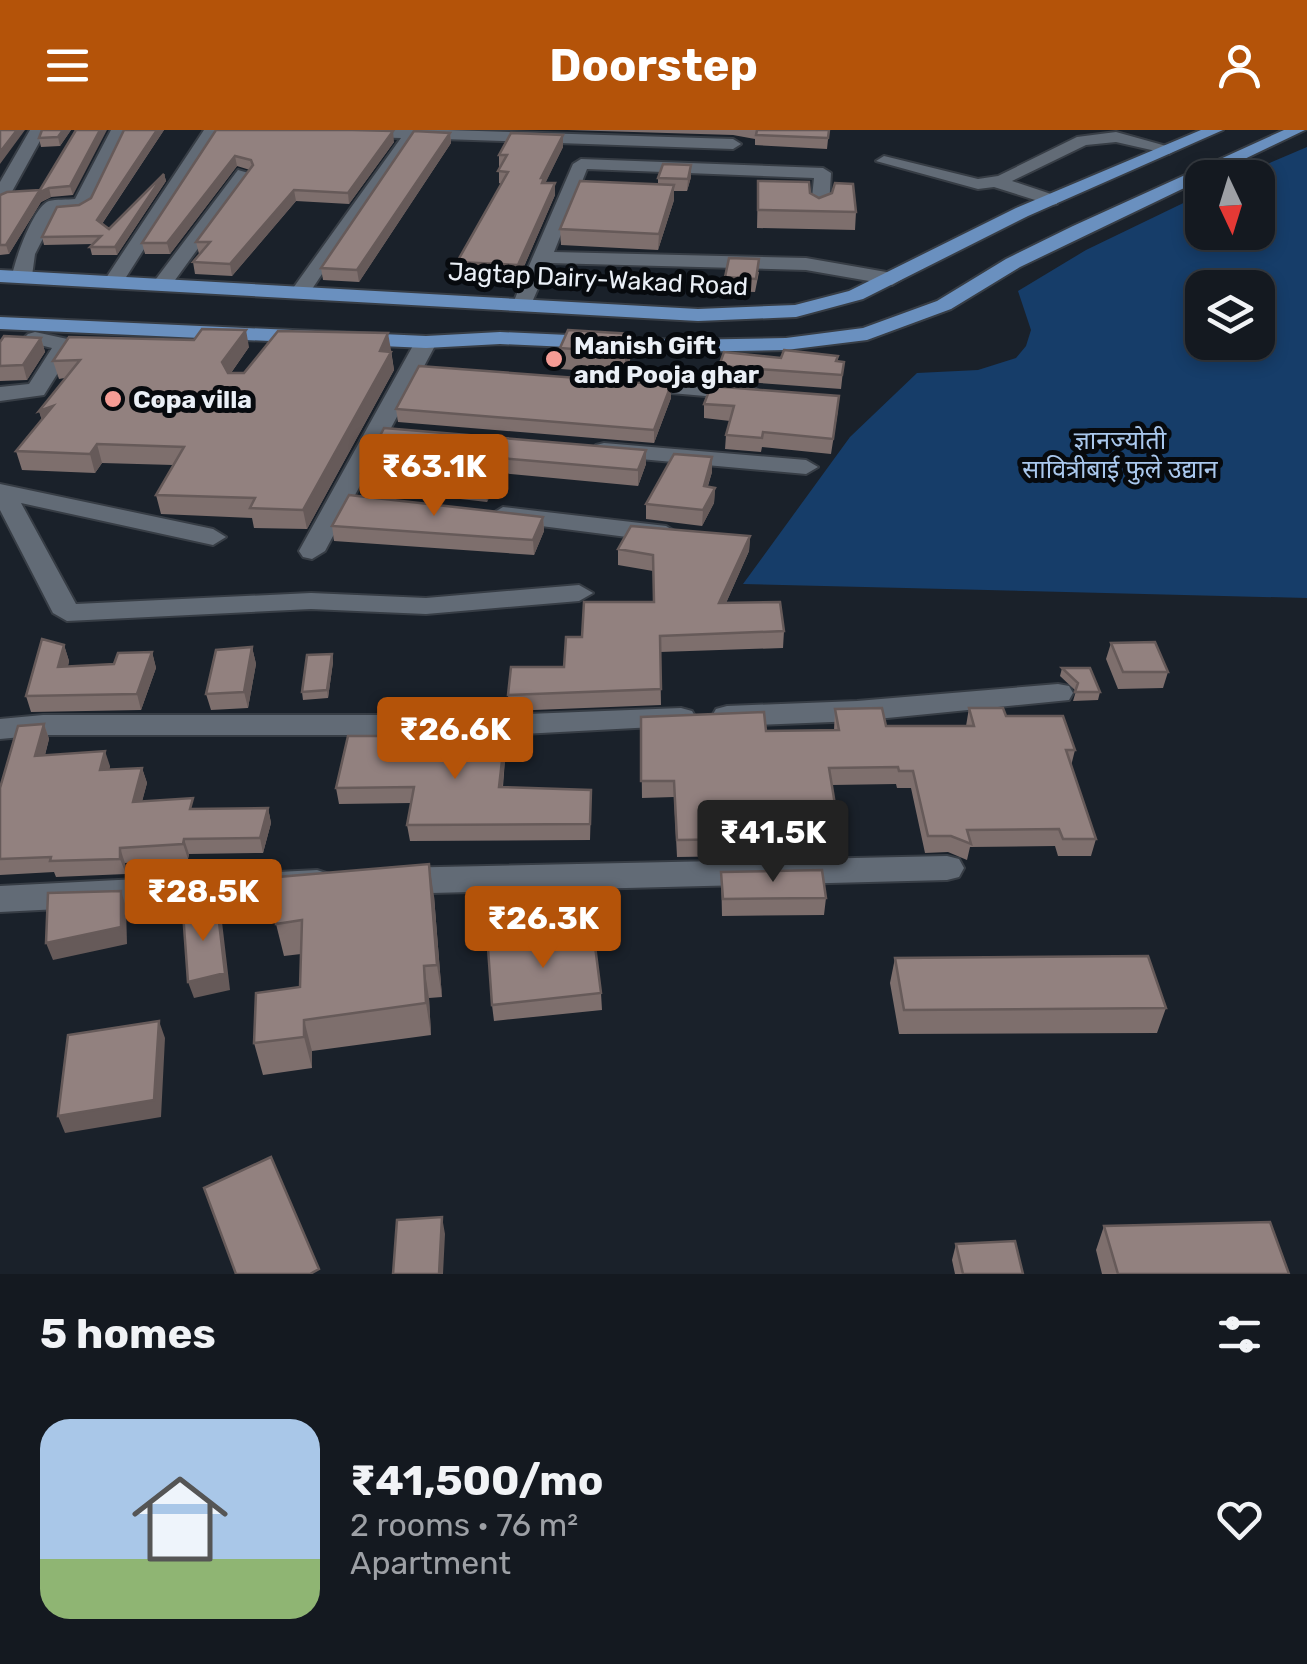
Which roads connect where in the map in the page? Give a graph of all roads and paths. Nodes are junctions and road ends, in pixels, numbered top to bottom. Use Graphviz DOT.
graph roads {
  1 [pos="38,130"];
  2 [pos="119,130"];
  3 [pos="212,130"];
  4 [pos="300,130"];
  5 [pos="1215,130"];
  6 [pos="1296,130"];
  7 [pos="407,141"];
  8 [pos="733,144"];
  9 [pos="1169,149"];
  10 [pos="884,161"];
  11 [pos="244,174"];
  12 [pos="994,182"];
  13 [pos="0,196"];
  14 [pos="1051,200"];
  15 [pos="820,207"];
  16 [pos="1022,212"];
  17 [pos="1079,230"];
  18 [pos="540,256"];
  19 [pos="0,259"];
  20 [pos="24,267"];
  21 [pos="0,276"];
  22 [pos="892,279"];
  23 [pos="114,281"];
  24 [pos="163,283"];
  25 [pos="0,288"];
  26 [pos="301,291"];
  27 [pos="523,304"];
  28 [pos="0,310"];
  29 [pos="641,312"];
  30 [pos="0,324"];
  31 [pos="98,328"];
  32 [pos="40,332"];
  33 [pos="500,338"];
  34 [pos="0,340"];
  35 [pos="426,342"];
  36 [pos="607,382"];
  37 [pos="0,394"];
  38 [pos="44,395"];
  39 [pos="784,396"];
  40 [pos="572,448"];
  41 [pos="806,467"];
  42 [pos="1,491"];
  43 [pos="475,512"];
  44 [pos="686,536"];
  45 [pos="213,538"];
  46 [pos="312,551"];
  47 [pos="579,593"];
  48 [pos="1058,693"];
  49 [pos="0,729"];
  50 [pos="947,868"];
  51 [pos="0,899"];
  1 -- 13 [label="street"];
  2 -- 20 [label="street"];
  3 -- 23 [label="street"];
  4 -- 8 [label="street"];
  5 -- 9 [label="main road, Jagtap Dairy-Wakad Road"];
  6 -- 17 [label="main road"];
  7 -- 26 [label="street"];
  9 -- 12 [label="street"];
  9 -- 14 [label="main road, Jagtap Dairy-Wakad Road"];
  10 -- 12 [label="street"];
  11 -- 24 [label="street"];
  12 -- 14 [label="street"];
  14 -- 16 [label="main road, Jagtap Dairy-Wakad Road"];
  15 -- 18 [label="street"];
  16 -- 17 [label="main road"];
  16 -- 22 [label="main road, Jagtap Dairy-Wakad Road"];
  17 -- 33 [label="main road"];
  18 -- 22 [label="street"];
  18 -- 27 [label="street"];
  19 -- 20 [label="street"];
  20 -- 21 [label="main road, Jagtap Dairy-Wakad Road"];
  20 -- 23 [label="main road, Jagtap Dairy-Wakad Road"];
  22 -- 29 [label="main road, Jagtap Dairy-Wakad Road"];
  23 -- 24 [label="main road, Jagtap Dairy-Wakad Road"];
  24 -- 26 [label="main road, Jagtap Dairy-Wakad Road"];
  25 -- 29 [label="main road"];
  26 -- 27 [label="main road, Jagtap Dairy-Wakad Road"];
  27 -- 29 [label="main road, Jagtap Dairy-Wakad Road"];
  28 -- 33 [label="main road"];
  30 -- 32 [label="main road"];
  31 -- 32 [label="main road"];
  31 -- 35 [label="main road"];
  31 -- 38 [label="street"];
  32 -- 34 [label="street"];
  32 -- 37 [label="street"];
  33 -- 35 [label="main road"];
  35 -- 46 [label="street"];
  36 -- 39 [label="street"];
  40 -- 41 [label="street"];
  42 -- 45 [label="street"];
  42 -- 47 [label="street"];
  43 -- 44 [label="street"];
  48 -- 49 [label="street"];
  50 -- 51 [label="street"];
}
